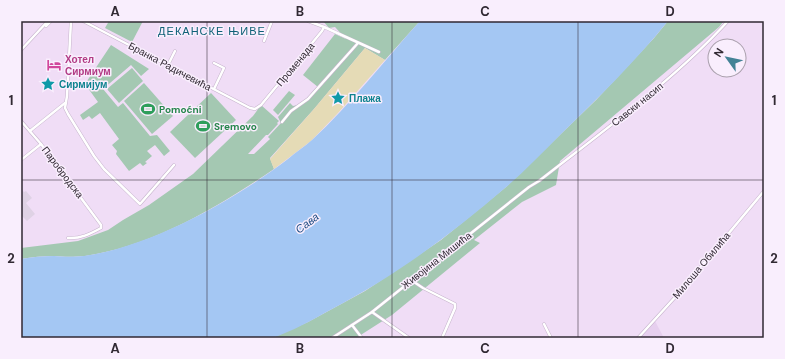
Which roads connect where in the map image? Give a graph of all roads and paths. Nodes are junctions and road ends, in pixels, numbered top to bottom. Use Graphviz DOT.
graph roads {
  1 [pos="49,21"];
  2 [pos="71,21"];
  3 [pos="79,21"];
  4 [pos="272,21"];
  5 [pos="309,21"];
  6 [pos="728,21"];
  7 [pos="84,22"];
  8 [pos="324,28"];
  9 [pos="264,41"];
  10 [pos="358,43"];
  11 [pos="21,50"];
  12 [pos="175,51"];
  13 [pos="379,52"];
  14 [pos="214,63"];
  15 [pos="168,65"];
  16 [pos="214,89"];
  17 [pos="66,103"];
  18 [pos="255,110"];
  19 [pos="21,121"];
  20 [pos="282,122"];
  21 [pos="30,131"];
  22 [pos="41,144"];
  23 [pos="21,160"];
  24 [pos="174,165"];
  25 [pos="539,181"];
  26 [pos="764,191"];
  27 [pos="68,238"];
  28 [pos="411,280"];
  29 [pos="372,312"];
  30 [pos="544,324"];
  31 [pos="352,325"];
  32 [pos="332,338"];
  33 [pos="362,338"];
  34 [pos="410,338"];
  35 [pos="442,338"];
  36 [pos="552,338"];
  37 [pos="638,338"];
  1 -- 11 [label="street"];
  2 -- 17 [label="street"];
  3 -- 7 [label="street, Бранка Радичевића"];
  4 -- 9 [label="street"];
  5 -- 8 [label="street"];
  6 -- 25 [label="street, Савски насип"];
  7 -- 15 [label="street, Бранка Радичевића"];
  8 -- 10 [label="street"];
  8 -- 18 [label="street, Променада"];
  10 -- 13 [label="street"];
  10 -- 20 [label="street"];
  12 -- 15 [label="street"];
  14 -- 16 [label="street"];
  15 -- 16 [label="street, Бранка Радичевића"];
  16 -- 18 [label="street, Бранка Радичевића"];
  17 -- 21 [label="street"];
  17 -- 24 [label="street"];
  19 -- 21 [label="street, Паробродска"];
  21 -- 22 [label="street, Паробродска"];
  22 -- 23 [label="street"];
  22 -- 27 [label="street, Паробродска"];
  25 -- 28 [label="street, Живојина Мишића"];
  26 -- 37 [label="street, Милоша Обилића"];
  28 -- 29 [label="street, Живојина Мишића"];
  28 -- 35 [label="street"];
  29 -- 31 [label="street, Живојина Мишића"];
  29 -- 34 [label="street"];
  30 -- 36 [label="street"];
  31 -- 32 [label="street, Живојина Мишића"];
  31 -- 33 [label="street"];
}
